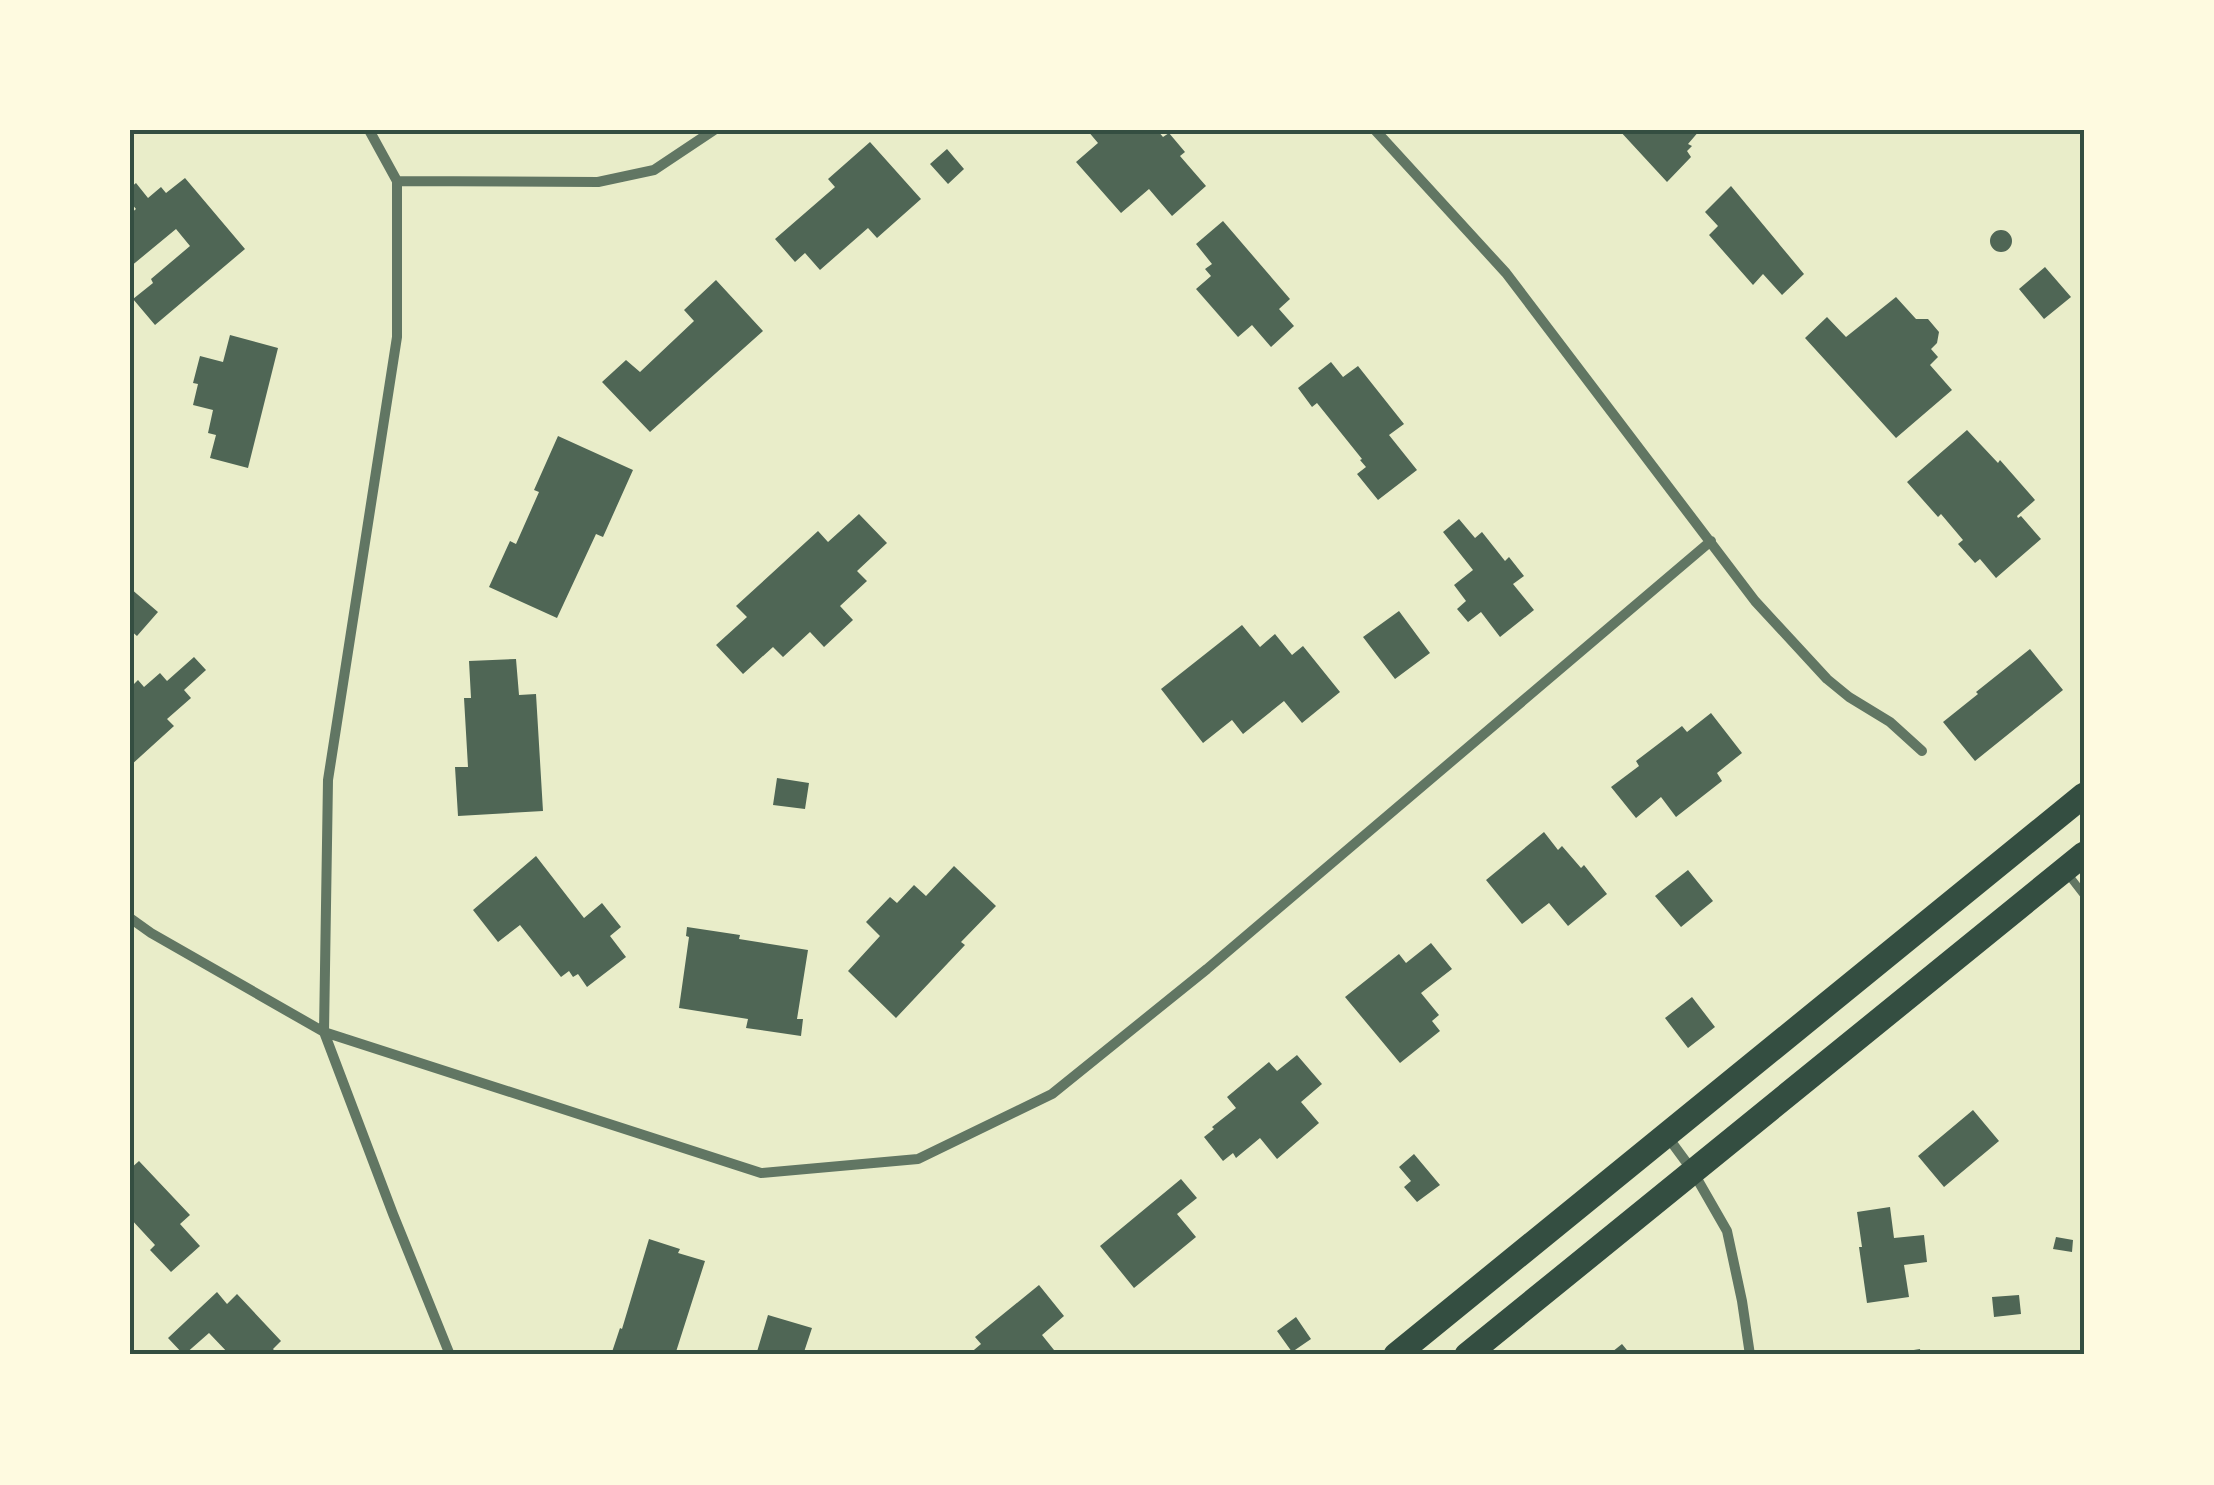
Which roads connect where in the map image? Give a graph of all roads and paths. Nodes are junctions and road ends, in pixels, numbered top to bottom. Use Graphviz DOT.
graph roads {
  1 [pos="369,130"];
  2 [pos="714,130"];
  3 [pos="1376,130"];
  4 [pos="398,181"];
  5 [pos="1710,541"];
  6 [pos="1922,751"];
  7 [pos="2084,794"];
  8 [pos="2074,862"];
  9 [pos="2084,895"];
  10 [pos="130,918"];
  11 [pos="324,1032"];
  12 [pos="1667,1136"];
  13 [pos="1692,1170"];
  14 [pos="450,1355"];
  15 [pos="1396,1355"];
  16 [pos="1467,1355"];
  17 [pos="1750,1355"];
  1 -- 4 [label="street"];
  2 -- 4 [label="street"];
  3 -- 5 [label="street"];
  4 -- 11 [label="street"];
  5 -- 6 [label="street"];
  5 -- 11 [label="street"];
  7 -- 12 [label="main road"];
  8 -- 9 [label="lane"];
  8 -- 13 [label="main road"];
  10 -- 11 [label="street"];
  11 -- 14 [label="street"];
  12 -- 13 [label="street"];
  12 -- 15 [label="main road"];
  13 -- 16 [label="main road"];
  13 -- 17 [label="street"];
}
